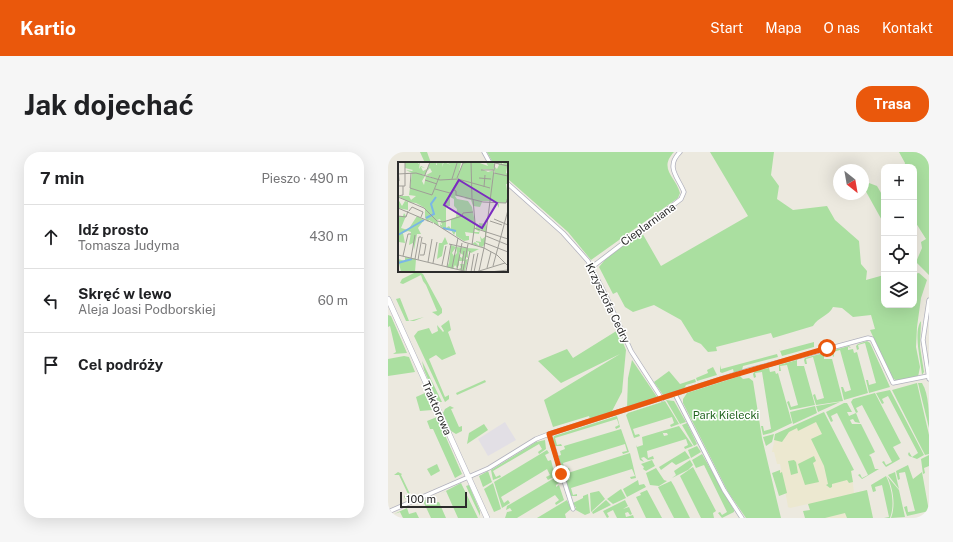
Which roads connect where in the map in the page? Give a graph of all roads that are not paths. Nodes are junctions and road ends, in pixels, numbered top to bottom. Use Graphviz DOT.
graph roads {
  1 [pos="484,152"];
  2 [pos="680,152"];
  3 [pos="489,162"];
  4 [pos="508,184"];
  5 [pos="592,267"];
  6 [pos="388,299"];
  7 [pos="929,300"];
  8 [pos="390,310"];
  9 [pos="929,377"];
  10 [pos="675,394"];
  11 [pos="662,398"];
  12 [pos="549,434"];
  13 [pos="468,477"];
  14 [pos="573,510"];
  15 [pos="388,512"];
  16 [pos="487,518"];
  17 [pos="742,518"];
  1 -- 3 [label="street"];
  2 -- 5 [label="street, Cieplarniana"];
  4 -- 5 [label="street, Krzysztofa Cedry"];
  5 -- 11 [label="street, Krzysztofa Cedry"];
  6 -- 8 [label="main road, Traktorowa"];
  7 -- 9 [label="street"];
  8 -- 13 [label="main road, Traktorowa"];
  9 -- 10 [label="street"];
  10 -- 11 [label="street"];
  10 -- 17 [label="street"];
  11 -- 12 [label="street"];
  12 -- 13 [label="street"];
  12 -- 14 [label="street"];
  13 -- 15 [label="street"];
  13 -- 16 [label="main road, Traktorowa"];
}
